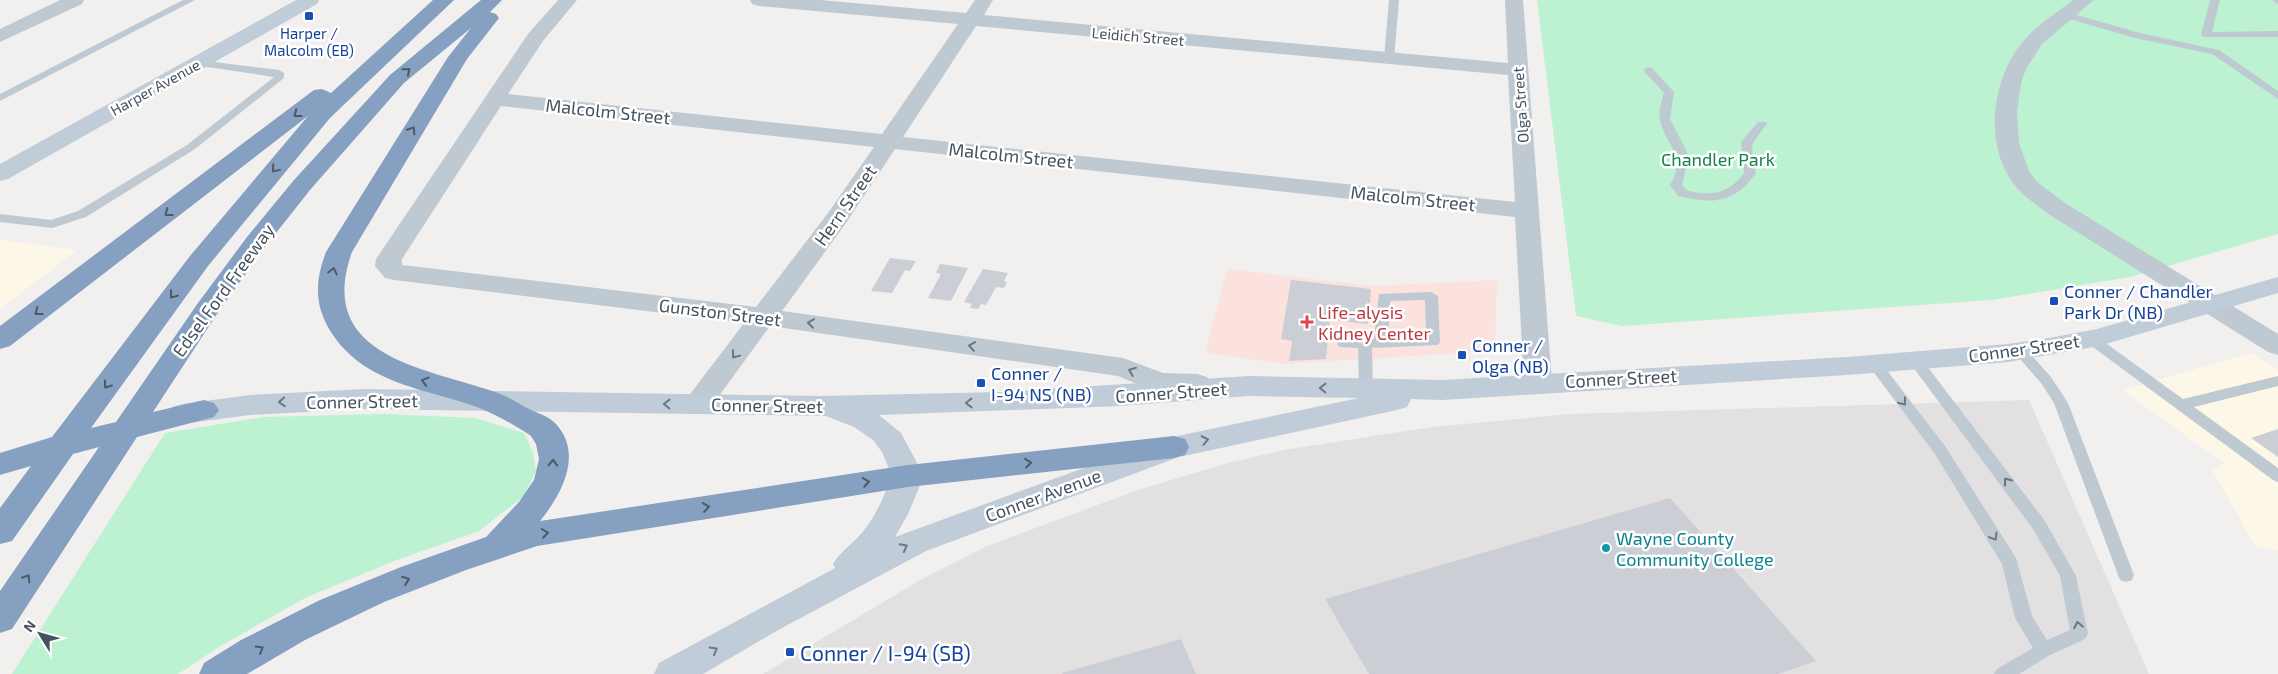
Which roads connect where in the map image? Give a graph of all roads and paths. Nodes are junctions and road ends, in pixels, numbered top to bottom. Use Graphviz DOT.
graph roads {
  1 [pos="75,0"];
  2 [pos="190,0"];
  3 [pos="310,0"];
  4 [pos="445,0"];
  5 [pos="493,0"];
  6 [pos="503,0"];
  7 [pos="568,0"];
  8 [pos="759,0"];
  9 [pos="984,0"];
  10 [pos="1394,0"];
  11 [pos="1514,0"];
  12 [pos="2085,0"];
  13 [pos="2215,0"];
  14 [pos="2066,15"];
  15 [pos="970,20"];
  16 [pos="419,21"];
  17 [pos="2278,34"];
  18 [pos="0,36"];
  19 [pos="1389,59"];
  20 [pos="199,63"];
  21 [pos="1518,70"];
  22 [pos="1648,70"];
  23 [pos="2278,96"];
  24 [pos="0,98"];
  25 [pos="494,99"];
  26 [pos="1762,124"];
  27 [pos="888,141"];
  28 [pos="0,174"];
  29 [pos="1527,211"];
  30 [pos="0,218"];
  31 [pos="2278,285"];
  32 [pos="2212,305"];
  33 [pos="765,317"];
  34 [pos="2091,338"];
  35 [pos="0,340"];
  36 [pos="1344,344"];
  37 [pos="1381,344"];
  38 [pos="1365,345"];
  39 [pos="2278,346"];
  40 [pos="2020,351"];
  41 [pos="1915,360"];
  42 [pos="1874,364"];
  43 [pos="2278,381"];
  44 [pos="1538,383"];
  45 [pos="1249,386"];
  46 [pos="1366,389"];
  47 [pos="1442,390"];
  48 [pos="489,401"];
  49 [pos="698,404"];
  50 [pos="2181,405"];
  51 [pos="821,406"];
  52 [pos="204,410"];
  53 [pos="1174,447"];
  54 [pos="6,457"];
  55 [pos="908,476"];
  56 [pos="2278,476"];
  57 [pos="0,532"];
  58 [pos="498,546"];
  59 [pos="2126,575"];
  60 [pos="0,619"];
  61 [pos="768,619"];
  62 [pos="2044,650"];
  63 [pos="217,674"];
  64 [pos="672,674"];
  65 [pos="2003,674"];
  1 -- 18 [label="street"];
  2 -- 24 [label="lane"];
  3 -- 20 [label="main road, Harper Avenue"];
  4 -- 16 [label="highway, Edsel Ford Freeway"];
  60 -- 5 [label="highway, Edsel Ford Freeway, one-way"];
  48 -- 6 [label="highway, one-way"];
  7 -- 25 [label="street"];
  8 -- 15 [label="street, Leidich Street"];
  9 -- 15 [label="street, Hern Street"];
  10 -- 19 [label="lane"];
  11 -- 21 [label="street, Olga Street"];
  12 -- 14 [label="street"];
  13 -- 17 [label="lane"];
  14 -- 23 [label="lane"];
  14 -- 32 [label="street"];
  15 -- 19 [label="street, Leidich Street"];
  15 -- 27 [label="street, Hern Street"];
  16 -- 35 [label="highway, one-way"];
  16 -- 57 [label="highway, Edsel Ford Freeway, one-way"];
  19 -- 21 [label="street, Leidich Street"];
  20 -- 28 [label="main road, Harper Avenue"];
  20 -- 30 [label="lane"];
  21 -- 29 [label="street, Olga Street"];
  22 -- 26 [label="lane"];
  25 -- 27 [label="street, Malcolm Street"];
  25 -- 33 [label="street, Gunston Street"];
  27 -- 29 [label="street, Malcolm Street"];
  27 -- 33 [label="street, Hern Street"];
  29 -- 44 [label="street, Olga Street"];
  31 -- 32 [label="main road, Conner Street"];
  32 -- 34 [label="main road, Conner Street"];
  32 -- 39 [label="street"];
  45 -- 33 [label="street, Gunston Street, one-way"];
  33 -- 49 [label="street, Hern Street, one-way"];
  34 -- 40 [label="main road, Conner Street"];
  34 -- 50 [label="lane"];
  36 -- 38 [label="lane"];
  37 -- 37 [label="lane"];
  37 -- 38 [label="lane"];
  38 -- 46 [label="lane"];
  40 -- 41 [label="main road, Conner Street"];
  40 -- 59 [label="lane"];
  41 -- 42 [label="main road, Conner Street"];
  62 -- 41 [label="lane, one-way"];
  42 -- 44 [label="main road, Conner Street"];
  42 -- 62 [label="lane, one-way"];
  43 -- 50 [label="lane"];
  44 -- 47 [label="main road, Conner Street"];
  46 -- 45 [label="main road, Conner Street, one-way"];
  45 -- 51 [label="main road, Conner Street, one-way"];
  46 -- 47 [label="main road, Conner Street"];
  53 -- 47 [label="main road, Conner Avenue, one-way"];
  49 -- 48 [label="main road, Conner Street, one-way"];
  48 -- 52 [label="main road, Conner Street, one-way"];
  58 -- 48 [label="highway, one-way"];
  49 -- 51 [label="main road, Conner Street"];
  50 -- 56 [label="lane"];
  51 -- 55 [label="main road"];
  52 -- 54 [label="highway"];
  55 -- 53 [label="highway, one-way"];
  61 -- 53 [label="main road, Conner Avenue, one-way"];
  58 -- 55 [label="highway, one-way"];
  55 -- 61 [label="main road"];
  63 -- 58 [label="highway, one-way"];
  64 -- 61 [label="main road, Conner Avenue, one-way"];
  62 -- 65 [label="lane"];
}
